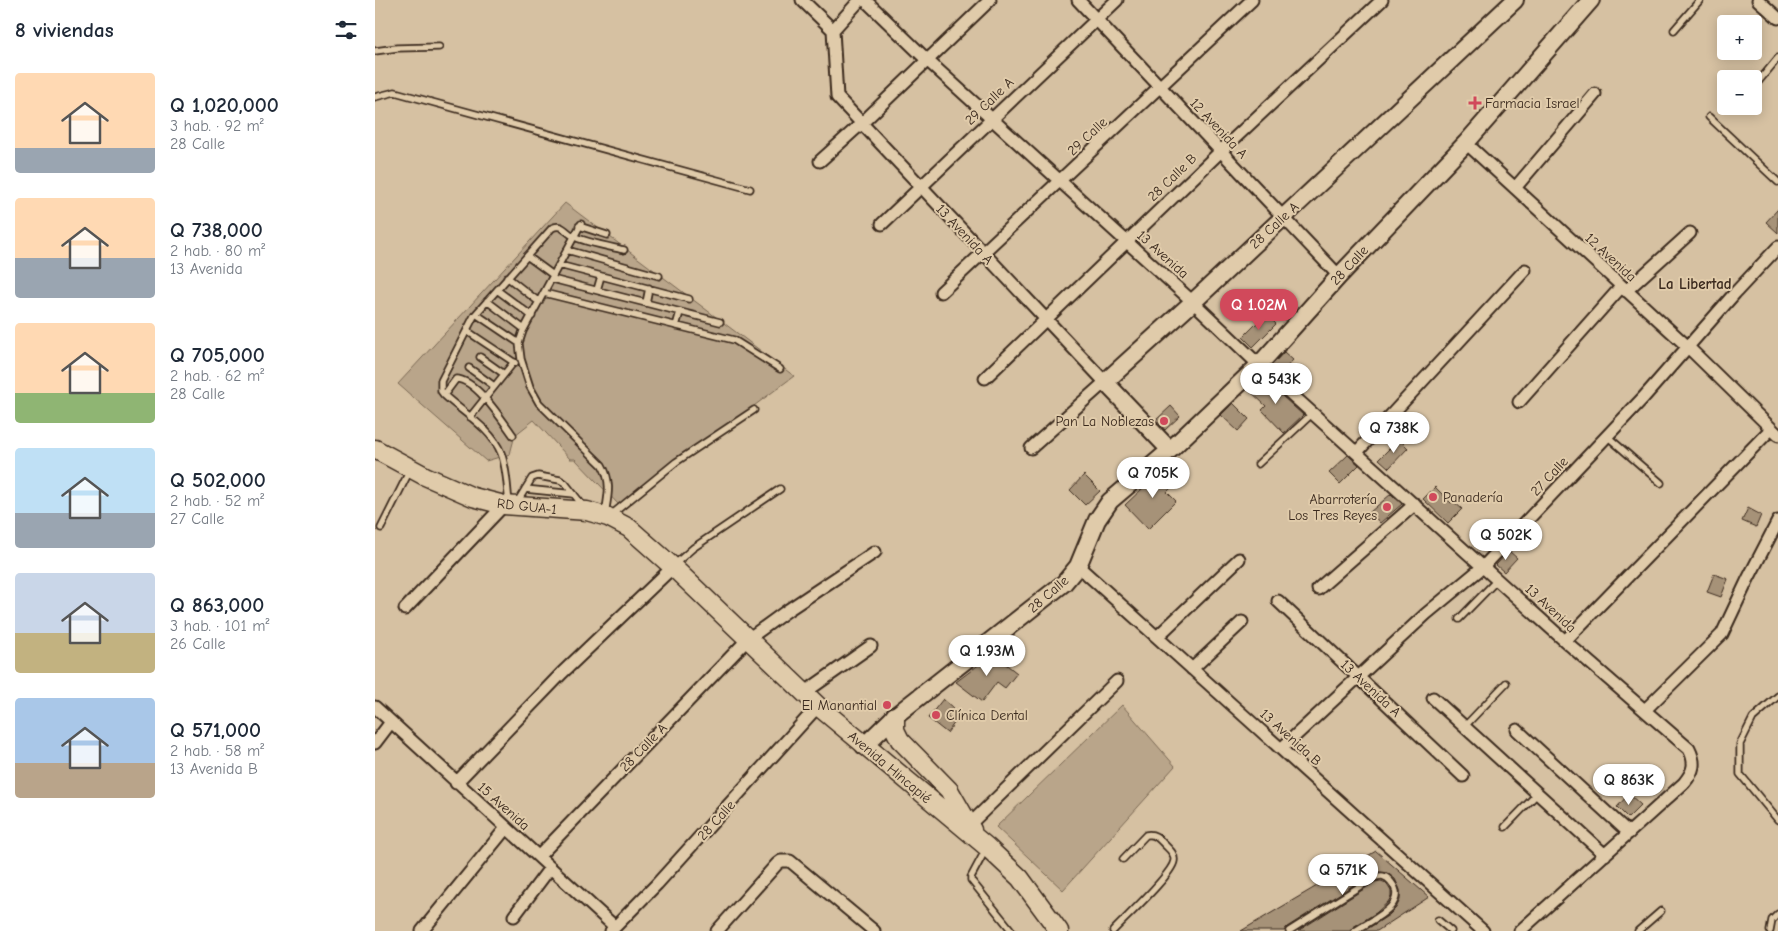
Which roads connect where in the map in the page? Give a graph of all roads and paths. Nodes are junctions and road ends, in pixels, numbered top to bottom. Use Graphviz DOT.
graph roads {
  1 [pos="801,0"];
  2 [pos="860,0"];
  3 [pos="865,0"];
  4 [pos="990,0"];
  5 [pos="1078,0"];
  6 [pos="1117,0"];
  7 [pos="1252,0"];
  8 [pos="1382,0"];
  9 [pos="1515,0"];
  10 [pos="1591,0"];
  11 [pos="1700,0"];
  12 [pos="1758,0"];
  13 [pos="1368,6"];
  14 [pos="1778,18"];
  15 [pos="1096,20"];
  16 [pos="833,30"];
  17 [pos="1673,30"];
  18 [pos="439,47"];
  19 [pos="375,51"];
  20 [pos="1778,58"];
  21 [pos="927,60"];
  22 [pos="1762,77"];
  23 [pos="1160,87"];
  24 [pos="1595,94"];
  25 [pos="375,97"];
  26 [pos="1709,117"];
  27 [pos="992,118"];
  28 [pos="861,124"];
  29 [pos="1466,143"];
  30 [pos="1221,151"];
  31 [pos="820,161"];
  32 [pos="1061,181"];
  33 [pos="1778,182"];
  34 [pos="921,187"];
  35 [pos="1515,188"];
  36 [pos="750,190"];
  37 [pos="1283,217"];
  38 [pos="882,224"];
  39 [pos="595,232"];
  40 [pos="1690,233"];
  41 [pos="607,236"];
  42 [pos="574,237"];
  43 [pos="592,242"];
  44 [pos="1127,242"];
  45 [pos="1778,247"];
  46 [pos="567,250"];
  47 [pos="624,250"];
  48 [pos="983,253"];
  49 [pos="527,256"];
  50 [pos="559,265"];
  51 [pos="1525,270"];
  52 [pos="601,276"];
  53 [pos="659,276"];
  54 [pos="1339,276"];
  55 [pos="507,277"];
  56 [pos="552,277"];
  57 [pos="649,288"];
  58 [pos="1624,289"];
  59 [pos="497,290"];
  60 [pos="597,290"];
  61 [pos="941,292"];
  62 [pos="544,293"];
  63 [pos="689,298"];
  64 [pos="487,301"];
  65 [pos="539,302"];
  66 [pos="1193,302"];
  67 [pos="646,303"];
  68 [pos="680,312"];
  69 [pos="476,314"];
  70 [pos="532,316"];
  71 [pos="1046,320"];
  72 [pos="720,322"];
  73 [pos="676,326"];
  74 [pos="525,329"];
  75 [pos="467,332"];
  76 [pos="519,343"];
  77 [pos="1688,347"];
  78 [pos="480,357"];
  79 [pos="514,362"];
  80 [pos="1259,364"];
  81 [pos="469,368"];
  82 [pos="523,368"];
  83 [pos="780,369"];
  84 [pos="504,374"];
  85 [pos="985,378"];
  86 [pos="1105,382"];
  87 [pos="494,386"];
  88 [pos="445,394"];
  89 [pos="486,398"];
  90 [pos="1519,402"];
  91 [pos="754,410"];
  92 [pos="1313,413"];
  93 [pos="470,417"];
  94 [pos="1775,432"];
  95 [pos="513,436"];
  96 [pos="1607,436"];
  97 [pos="1031,448"];
  98 [pos="375,449"];
  99 [pos="1170,450"];
  100 [pos="1357,452"];
  101 [pos="1258,464"];
  102 [pos="411,468"];
  103 [pos="1661,483"];
  104 [pos="525,489"];
  105 [pos="780,489"];
  106 [pos="574,494"];
  107 [pos="1415,504"];
  108 [pos="509,505"];
  109 [pos="587,511"];
  110 [pos="606,516"];
  111 [pos="1778,521"];
  112 [pos="381,528"];
  113 [pos="875,552"];
  114 [pos="1239,559"];
  115 [pos="673,566"];
  116 [pos="1078,566"];
  117 [pos="1484,566"];
  118 [pos="1498,579"];
  119 [pos="1318,589"];
  120 [pos="1278,601"];
  121 [pos="405,609"];
  122 [pos="1459,619"];
  123 [pos="1242,622"];
  124 [pos="1157,637"];
  125 [pos="748,639"];
  126 [pos="1565,641"];
  127 [pos="871,646"];
  128 [pos="1192,669"];
  129 [pos="1359,677"];
  130 [pos="1117,681"];
  131 [pos="1506,683"];
  132 [pos="804,693"];
  133 [pos="1778,696"];
  134 [pos="1433,698"];
  135 [pos="818,706"];
  136 [pos="375,707"];
  137 [pos="1645,710"];
  138 [pos="895,716"];
  139 [pos="391,722"];
  140 [pos="1464,727"];
  141 [pos="1517,730"];
  142 [pos="375,743"];
  143 [pos="864,746"];
  144 [pos="1281,749"];
  145 [pos="1463,776"];
  146 [pos="456,783"];
  147 [pos="1537,794"];
  148 [pos="1778,820"];
  149 [pos="968,826"];
  150 [pos="1505,827"];
  151 [pos="506,828"];
  152 [pos="1629,833"];
  153 [pos="986,846"];
  154 [pos="1605,855"];
  155 [pos="539,856"];
  156 [pos="1123,859"];
  157 [pos="550,868"];
  158 [pos="1661,911"];
  159 [pos="1778,914"];
  160 [pos="514,916"];
  161 [pos="1438,920"];
  162 [pos="613,929"];
  163 [pos="423,931"];
  164 [pos="717,931"];
  165 [pos="874,931"];
  166 [pos="1012,931"];
  167 [pos="1059,931"];
  168 [pos="1113,931"];
  169 [pos="1289,931"];
  170 [pos="1355,931"];
  171 [pos="1451,931"];
  172 [pos="1483,931"];
  173 [pos="1521,931"];
  174 [pos="1638,931"];
  175 [pos="1769,931"];
  1 -- 16 [label="street"];
  2 -- 16 [label="street"];
  3 -- 21 [label="street, 13 Avenida"];
  4 -- 21 [label="street"];
  5 -- 15 [label="street, 12 Avenida A"];
  6 -- 15 [label="street, 29 Calle A"];
  7 -- 23 [label="street, 29 Calle"];
  8 -- 13 [label="street, 28 Calle B"];
  9 -- 37 [label="main road, 28 Calle A"];
  10 -- 29 [label="main road, 28 Calle"];
  11 -- 17 [label="lane"];
  12 -- 14 [label="street"];
  13 -- 30 [label="street, 28 Calle B"];
  15 -- 23 [label="street, 12 Avenida A"];
  15 -- 27 [label="street, 29 Calle A"];
  16 -- 28 [label="street, 13 Avenida A"];
  18 -- 19 [label="lane"];
  20 -- 22 [label="lane"];
  21 -- 27 [label="street, 13 Avenida"];
  21 -- 28 [label="street"];
  23 -- 30 [label="street, 12 Avenida A"];
  23 -- 32 [label="street, 29 Calle"];
  24 -- 35 [label="street"];
  25 -- 36 [label="lane"];
  26 -- 33 [label="lane"];
  27 -- 32 [label="street, 13 Avenida"];
  27 -- 34 [label="street, 29 Calle A"];
  28 -- 31 [label="street"];
  28 -- 34 [label="street, 13 Avenida A"];
  29 -- 35 [label="street, 12 Avenida"];
  29 -- 54 [label="main road, 28 Calle"];
  30 -- 37 [label="street, 12 Avenida A"];
  30 -- 44 [label="street, 28 Calle B"];
  32 -- 44 [label="street, 13 Avenida"];
  32 -- 48 [label="street, 29 Calle"];
  34 -- 38 [label="street, 29 Calle A"];
  34 -- 48 [label="street, 13 Avenida A"];
  35 -- 58 [label="street, 12 Avenida"];
  37 -- 54 [label="street, 12 Avenida A"];
  37 -- 66 [label="main road, 28 Calle A"];
  39 -- 41 [label="lane"];
  39 -- 42 [label="lane"];
  39 -- 43 [label="lane"];
  40 -- 58 [label="street"];
  42 -- 43 [label="lane"];
  42 -- 46 [label="lane"];
  42 -- 49 [label="lane"];
  43 -- 47 [label="lane"];
  44 -- 66 [label="street, 13 Avenida"];
  44 -- 71 [label="street, 28 Calle B"];
  45 -- 77 [label="street, 27 Calle"];
  46 -- 50 [label="lane"];
  46 -- 53 [label="lane"];
  48 -- 61 [label="street, 29 Calle"];
  48 -- 71 [label="street, 13 Avenida A"];
  49 -- 55 [label="lane"];
  49 -- 56 [label="lane"];
  50 -- 52 [label="lane"];
  50 -- 56 [label="lane"];
  51 -- 100 [label="street"];
  52 -- 57 [label="lane"];
  52 -- 60 [label="lane"];
  54 -- 80 [label="main road, 28 Calle"];
  55 -- 59 [label="lane"];
  55 -- 65 [label="lane"];
  56 -- 60 [label="lane"];
  56 -- 62 [label="lane"];
  57 -- 63 [label="lane"];
  57 -- 67 [label="lane"];
  58 -- 77 [label="street, 12 Avenida"];
  58 -- 90 [label="street"];
  59 -- 64 [label="lane"];
  59 -- 70 [label="lane"];
  60 -- 67 [label="lane"];
  62 -- 65 [label="lane"];
  62 -- 73 [label="lane"];
  64 -- 69 [label="lane"];
  64 -- 74 [label="lane"];
  65 -- 70 [label="lane"];
  66 -- 80 [label="street, 13 Avenida"];
  66 -- 86 [label="main road, 28 Calle A"];
  67 -- 68 [label="lane"];
  68 -- 72 [label="lane"];
  68 -- 73 [label="lane"];
  69 -- 75 [label="lane"];
  69 -- 76 [label="lane"];
  70 -- 74 [label="lane"];
  71 -- 85 [label="street, 28 Calle B"];
  71 -- 86 [label="street, 13 Avenida A"];
  73 -- 83 [label="lane"];
  74 -- 76 [label="lane"];
  75 -- 79 [label="lane"];
  75 -- 88 [label="lane"];
  76 -- 82 [label="lane"];
  77 -- 94 [label="street, 12 Avenida"];
  77 -- 96 [label="street, 27 Calle"];
  78 -- 84 [label="lane"];
  79 -- 82 [label="lane"];
  79 -- 84 [label="lane"];
  80 -- 92 [label="street, 13 Avenida"];
  80 -- 99 [label="main road, 28 Calle"];
  81 -- 87 [label="lane"];
  82 -- 110 [label="lane"];
  84 -- 87 [label="lane"];
  86 -- 97 [label="street, 28 Calle A"];
  86 -- 99 [label="main road, 13 Avenida A"];
  87 -- 89 [label="lane"];
  88 -- 89 [label="lane"];
  88 -- 93 [label="lane"];
  89 -- 93 [label="lane"];
  89 -- 95 [label="lane"];
  91 -- 110 [label="lane"];
  92 -- 100 [label="street, 13 Avenida"];
  92 -- 101 [label="lane"];
  93 -- 108 [label="lane"];
  94 -- 126 [label="street"];
  96 -- 103 [label="lane"];
  96 -- 117 [label="street, 27 Calle"];
  98 -- 102 [label="main road, RD GUA-1"];
  99 -- 116 [label="main road, 28 Calle"];
  100 -- 107 [label="street, 13 Avenida"];
  102 -- 108 [label="main road, RD GUA-1"];
  102 -- 112 [label="lane"];
  104 -- 106 [label="lane"];
  104 -- 106 [label="lane"];
  104 -- 108 [label="lane"];
  105 -- 115 [label="lane"];
  106 -- 109 [label="lane"];
  107 -- 117 [label="street, 13 Avenida"];
  107 -- 119 [label="street"];
  108 -- 109 [label="main road, RD GUA-1"];
  108 -- 121 [label="street"];
  109 -- 110 [label="main road, RD GUA-1"];
  110 -- 115 [label="main road, RD GUA-1"];
  111 -- 137 [label="street"];
  113 -- 125 [label="street, 28 Calle A"];
  114 -- 124 [label="street"];
  115 -- 125 [label="main road, Avenida Hincapié"];
  115 -- 146 [label="street"];
  116 -- 124 [label="street, 13 Avenida B"];
  116 -- 138 [label="main road, 28 Calle"];
  117 -- 118 [label="street, 13 Avenida"];
  117 -- 129 [label="street, 27 Calle"];
  118 -- 122 [label="lane"];
  118 -- 126 [label="street, 13 Avenida"];
  120 -- 129 [label="street, 13 Avenida A"];
  123 -- 128 [label="street"];
  124 -- 128 [label="street, 13 Avenida B"];
  125 -- 132 [label="main road, Avenida Hincapié"];
  125 -- 155 [label="street, 28 Calle A"];
  126 -- 137 [label="street, 13 Avenida"];
  127 -- 132 [label="street"];
  128 -- 144 [label="street, 13 Avenida B"];
  129 -- 144 [label="street, 27 Calle"];
  129 -- 145 [label="street, 13 Avenida A"];
  130 -- 149 [label="street"];
  131 -- 140 [label="lane"];
  132 -- 135 [label="main road, Avenida Hincapié"];
  133 -- 148 [label="lane"];
  134 -- 140 [label="street"];
  135 -- 143 [label="main road, Avenida Hincapié"];
  135 -- 162 [label="street, 28 Calle"];
  136 -- 139 [label="street, 15 Avenida"];
  137 -- 152 [label="street, 13 Avenida"];
  138 -- 143 [label="main road, 28 Calle"];
  138 -- 149 [label="main road"];
  139 -- 142 [label="street"];
  139 -- 146 [label="street, 15 Avenida"];
  140 -- 147 [label="street"];
  141 -- 152 [label="street"];
  143 -- 153 [label="main road, Avenida Hincapié"];
  144 -- 172 [label="street, 13 Avenida B"];
  146 -- 151 [label="street, 15 Avenida"];
  147 -- 150 [label="lane"];
  147 -- 154 [label="street"];
  149 -- 153 [label="main road"];
  151 -- 155 [label="street, 15 Avenida"];
  151 -- 163 [label="street"];
  152 -- 154 [label="street"];
  153 -- 166 [label="lane"];
  153 -- 167 [label="main road, Avenida Hincapié"];
  154 -- 173 [label="street"];
  155 -- 157 [label="street, 15 Avenida"];
  156 -- 168 [label="lane"];
  157 -- 160 [label="street"];
  157 -- 162 [label="street, 15 Avenida"];
  158 -- 174 [label="lane"];
  159 -- 175 [label="lane"];
  161 -- 171 [label="lane"];
  164 -- 165 [label="street"];
  169 -- 170 [label="lane"];
}
